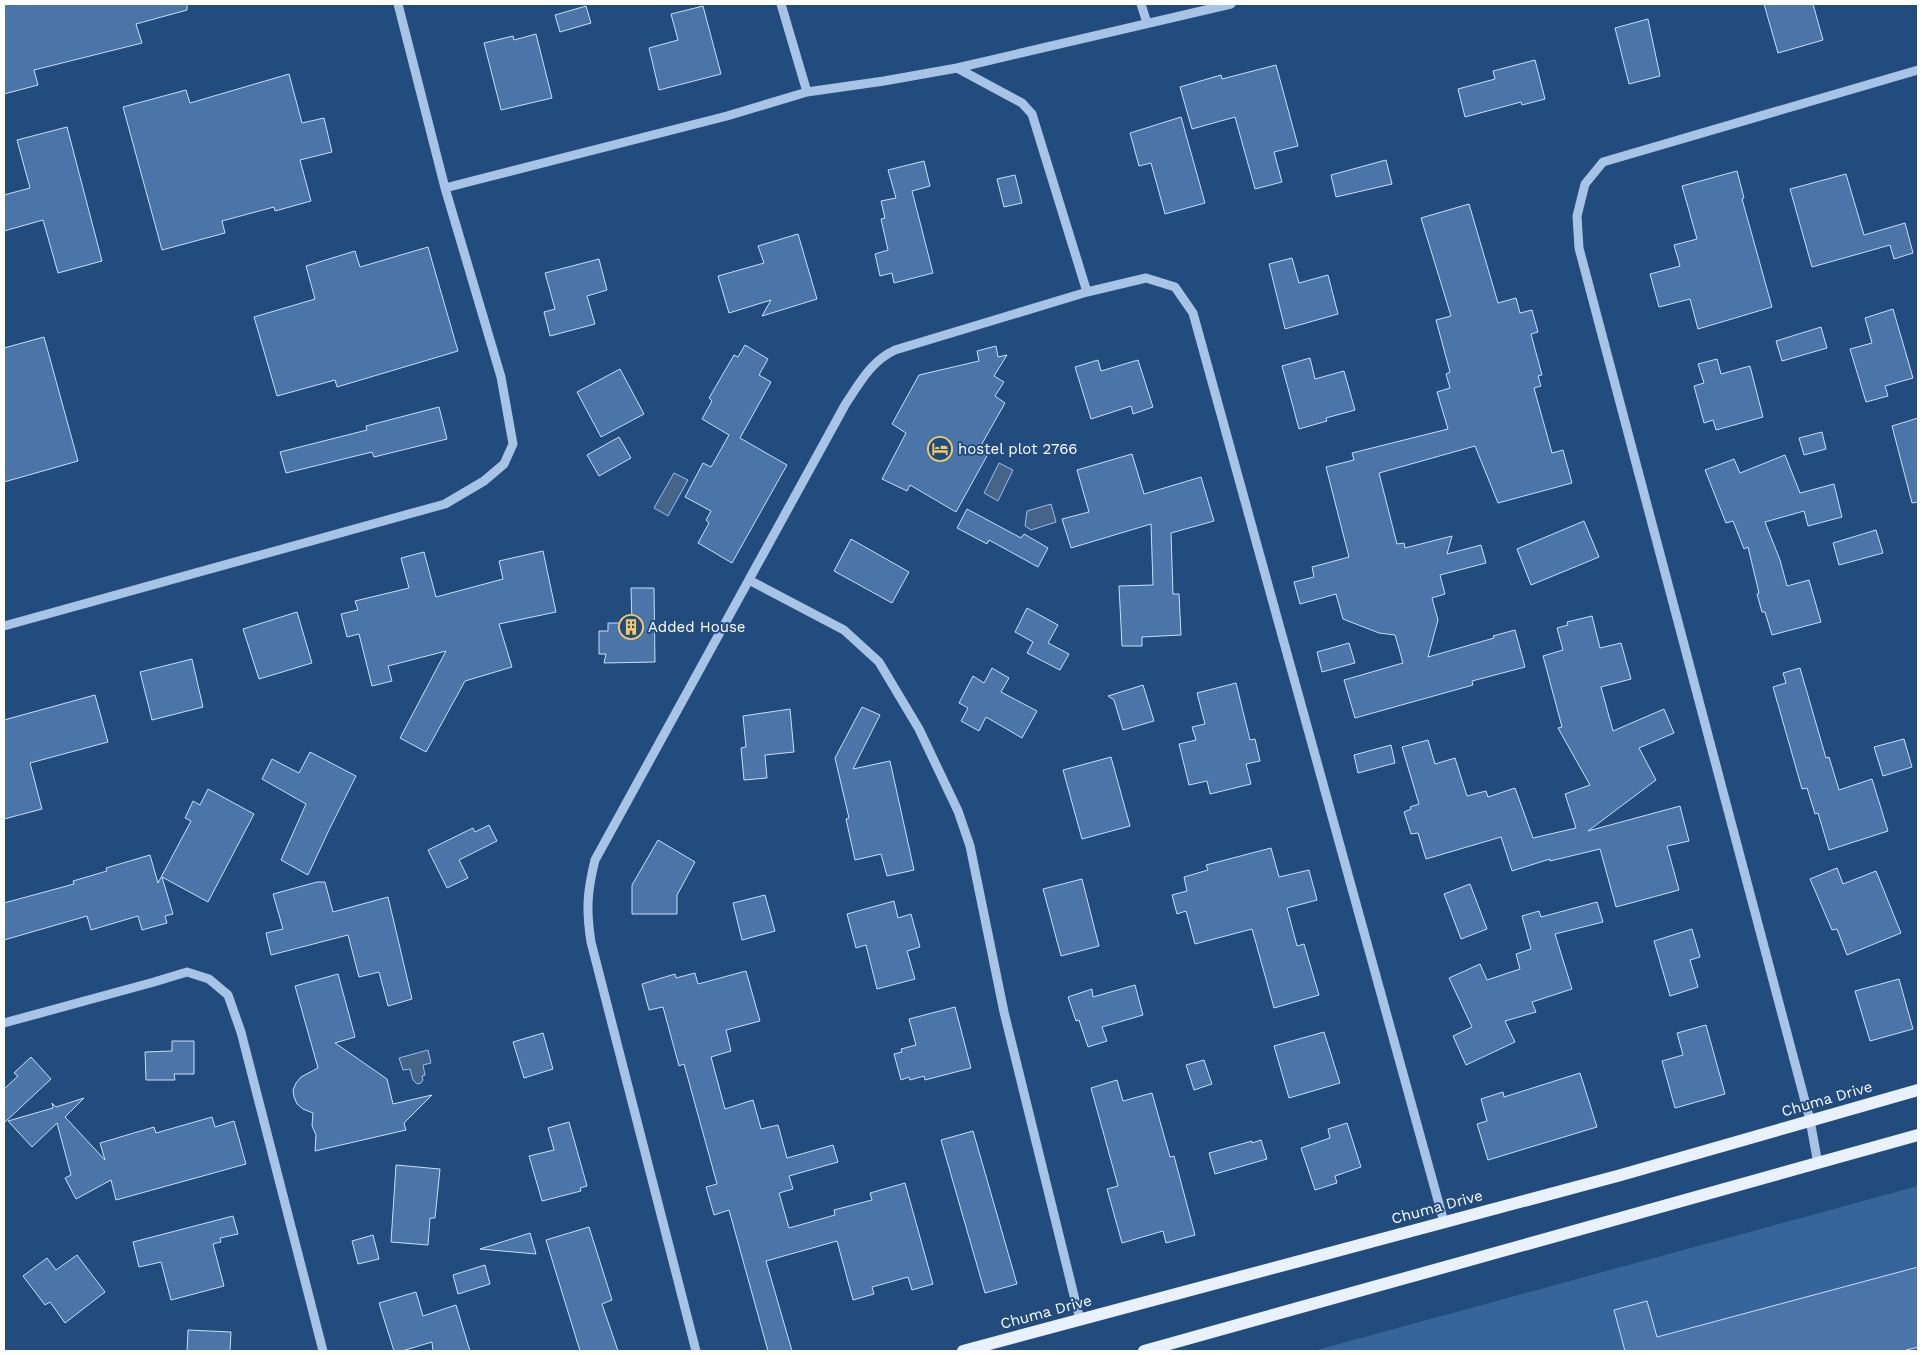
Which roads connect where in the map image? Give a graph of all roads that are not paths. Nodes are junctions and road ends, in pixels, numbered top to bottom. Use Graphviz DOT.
graph roads {
  1 [pos="398,4"];
  2 [pos="781,4"];
  3 [pos="1141,4"];
  4 [pos="1231,4"];
  5 [pos="1147,23"];
  6 [pos="957,68"];
  7 [pos="1918,70"];
  8 [pos="807,92"];
  9 [pos="445,188"];
  10 [pos="1086,292"];
  11 [pos="749,580"];
  12 [pos="4,626"];
  13 [pos="4,1023"];
  14 [pos="1918,1090"];
  15 [pos="1810,1120"];
  16 [pos="1918,1135"];
  17 [pos="1818,1164"];
  18 [pos="1444,1222"];
  19 [pos="1080,1320"];
  20 [pos="323,1351"];
  21 [pos="696,1351"];
  22 [pos="963,1351"];
  23 [pos="1144,1351"];
  1 -- 9 [label="street"];
  2 -- 8 [label="street"];
  3 -- 5 [label="street"];
  4 -- 5 [label="street"];
  5 -- 6 [label="street"];
  6 -- 8 [label="street"];
  6 -- 10 [label="street"];
  7 -- 15 [label="street"];
  8 -- 9 [label="street"];
  9 -- 12 [label="street"];
  10 -- 11 [label="street"];
  10 -- 18 [label="street"];
  11 -- 19 [label="street"];
  11 -- 21 [label="street"];
  13 -- 20 [label="street"];
  14 -- 15 [label="main road, Chuma Drive"];
  15 -- 17 [label="street"];
  15 -- 18 [label="main road, Chuma Drive"];
  16 -- 17 [label="main road"];
  17 -- 23 [label="main road"];
  18 -- 19 [label="main road, Chuma Drive"];
  19 -- 22 [label="main road, Chuma Drive"];
}
